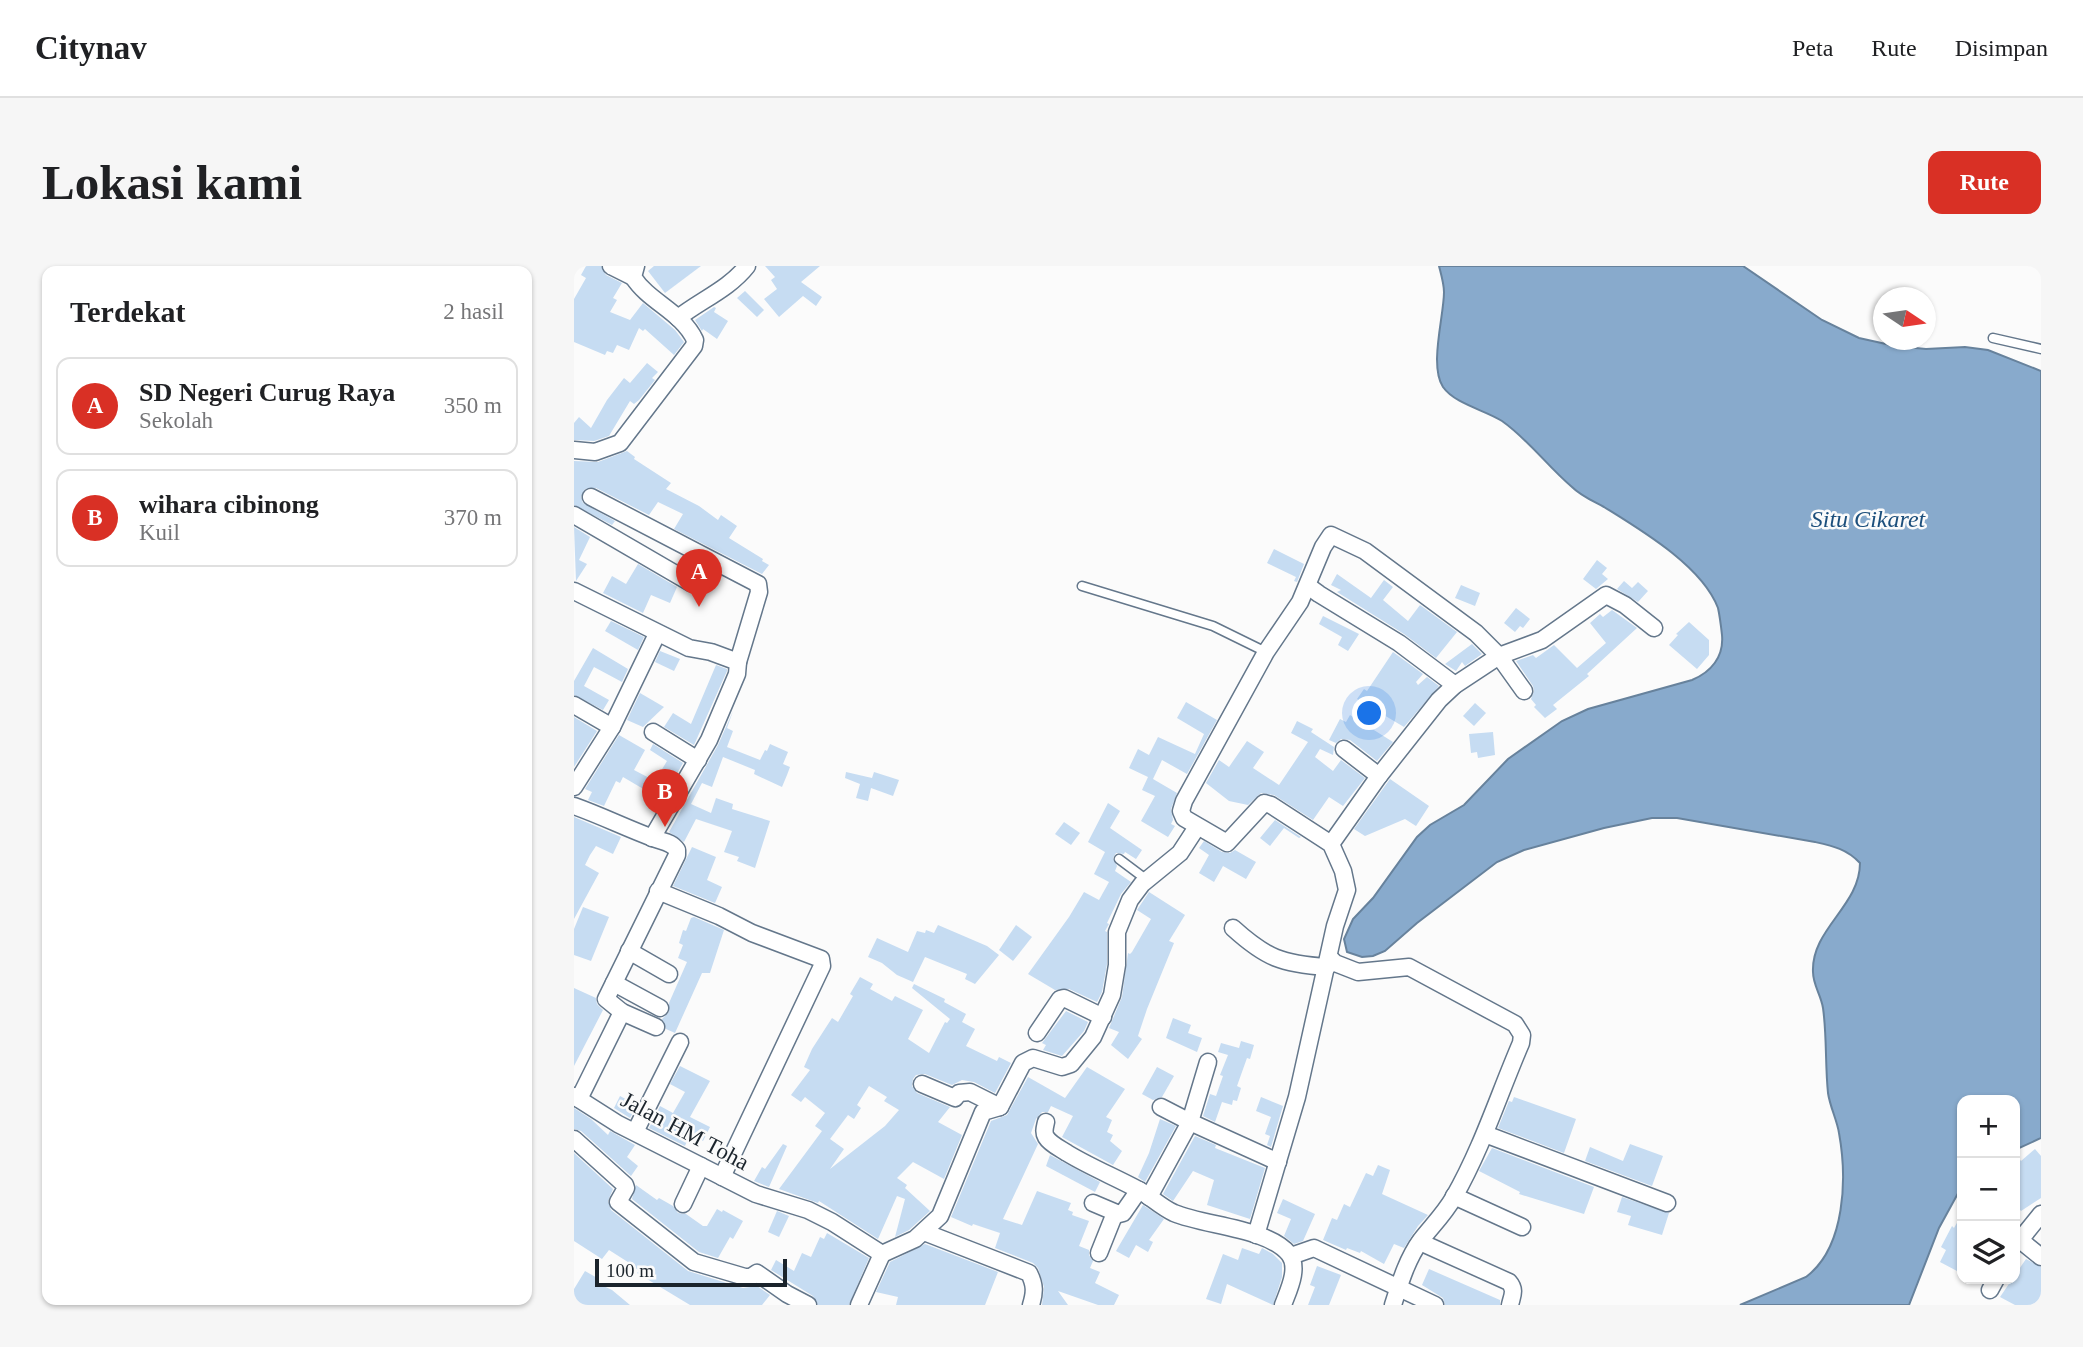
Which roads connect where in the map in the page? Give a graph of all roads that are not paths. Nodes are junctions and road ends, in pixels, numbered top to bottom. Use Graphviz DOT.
graph roads {
  1 [pos="611,266"];
  2 [pos="747,266"];
  3 [pos="635,271"];
  4 [pos="678,318"];
  5 [pos="1993,338"];
  6 [pos="2041,349"];
  7 [pos="574,450"];
  8 [pos="591,497"];
  9 [pos="574,515"];
  10 [pos="667,537"];
  11 [pos="708,559"];
  12 [pos="657,564"];
  13 [pos="1082,586"];
  14 [pos="1308,586"];
  15 [pos="574,591"];
  16 [pos="1654,628"];
  17 [pos="657,634"];
  18 [pos="1266,652"];
  19 [pos="1499,656"];
  20 [pos="738,662"];
  21 [pos="1455,685"];
  22 [pos="1524,691"];
  23 [pos="574,705"];
  24 [pos="612,727"];
  25 [pos="653,732"];
  26 [pos="1344,749"];
  27 [pos="698,760"];
  28 [pos="1379,776"];
  29 [pos="574,788"];
  30 [pos="574,806"];
  31 [pos="1197,827"];
  32 [pos="652,838"];
  33 [pos="1331,844"];
  34 [pos="1119,859"];
  35 [pos="1147,880"];
  36 [pos="658,891"];
  37 [pos="1233,928"];
  38 [pos="629,951"];
  39 [pos="1328,962"];
  40 [pos="669,974"];
  41 [pos="614,983"];
  42 [pos="660,1008"];
  43 [pos="622,1012"];
  44 [pos="1102,1017"];
  45 [pos="656,1027"];
  46 [pos="1037,1033"];
  47 [pos="680,1042"];
  48 [pos="1208,1062"];
  49 [pos="922,1084"];
  50 [pos="576,1098"];
  51 [pos="1000,1107"];
  52 [pos="1161,1107"];
  53 [pos="1046,1122"];
  54 [pos="1190,1122"];
  55 [pos="635,1132"];
  56 [pos="1485,1134"];
  57 [pos="574,1139"];
  58 [pos="1278,1162"];
  59 [pos="701,1166"];
  60 [pos="722,1177"];
  61 [pos="1144,1193"];
  62 [pos="1454,1196"];
  63 [pos="1093,1203"];
  64 [pos="1667,1203"];
  65 [pos="683,1204"];
  66 [pos="1115,1213"];
  67 [pos="2041,1214"];
  68 [pos="1522,1227"];
  69 [pos="924,1232"];
  70 [pos="1256,1235"];
  71 [pos="2020,1241"];
  72 [pos="1420,1242"];
  73 [pos="2020,1245"];
  74 [pos="1099,1253"];
  75 [pos="882,1254"];
  76 [pos="1291,1256"];
  77 [pos="2041,1257"];
  78 [pos="1396,1297"];
  79 [pos="808,1305"];
  80 [pos="859,1305"];
  81 [pos="1031,1305"];
  82 [pos="1283,1305"];
  83 [pos="1435,1305"];
  84 [pos="1510,1305"];
  1 -- 3 [label="street"];
  2 -- 4 [label="street"];
  3 -- 4 [label="street"];
  4 -- 7 [label="street"];
  5 -- 6 [label="lane"];
  8 -- 10 [label="street"];
  9 -- 12 [label="street"];
  10 -- 11 [label="street"];
  10 -- 12 [label="street"];
  11 -- 12 [label="street"];
  11 -- 20 [label="street"];
  13 -- 18 [label="lane"];
  14 -- 18 [label="street"];
  14 -- 19 [label="street"];
  14 -- 21 [label="street"];
  15 -- 17 [label="street"];
  16 -- 19 [label="street"];
  17 -- 20 [label="street"];
  17 -- 24 [label="street"];
  18 -- 31 [label="street"];
  19 -- 21 [label="street"];
  19 -- 22 [label="street"];
  20 -- 27 [label="street"];
  21 -- 28 [label="street"];
  23 -- 24 [label="street"];
  24 -- 29 [label="street"];
  25 -- 27 [label="street"];
  26 -- 28 [label="street"];
  27 -- 32 [label="street"];
  28 -- 33 [label="street"];
  30 -- 32 [label="street"];
  31 -- 33 [label="street"];
  31 -- 35 [label="street"];
  32 -- 36 [label="street"];
  33 -- 39 [label="street"];
  34 -- 35 [label="lane"];
  35 -- 44 [label="street"];
  36 -- 38 [label="street"];
  36 -- 60 [label="street"];
  37 -- 39 [label="street"];
  38 -- 40 [label="street"];
  38 -- 41 [label="street"];
  39 -- 56 [label="street"];
  39 -- 58 [label="street"];
  41 -- 42 [label="street"];
  41 -- 43 [label="street"];
  43 -- 45 [label="street"];
  43 -- 50 [label="street"];
  44 -- 46 [label="street"];
  44 -- 51 [label="street"];
  47 -- 55 [label="street"];
  48 -- 54 [label="street"];
  49 -- 51 [label="street"];
  50 -- 55 [label="street, Jalan HM Toha"];
  51 -- 69 [label="street"];
  52 -- 54 [label="street"];
  53 -- 61 [label="street"];
  54 -- 58 [label="street"];
  54 -- 61 [label="street"];
  55 -- 59 [label="street, Jalan HM Toha"];
  56 -- 62 [label="street"];
  56 -- 64 [label="street"];
  57 -- 79 [label="street"];
  58 -- 70 [label="street"];
  59 -- 60 [label="street, Jalan HM Toha"];
  59 -- 65 [label="street"];
  60 -- 75 [label="street, Jalan HM Toha"];
  61 -- 66 [label="street"];
  61 -- 70 [label="street"];
  62 -- 68 [label="street"];
  62 -- 72 [label="street"];
  63 -- 66 [label="street"];
  66 -- 74 [label="street"];
  67 -- 71 [label="street"];
  69 -- 75 [label="street"];
  69 -- 81 [label="street"];
  70 -- 76 [label="street"];
  72 -- 78 [label="street"];
  72 -- 84 [label="street"];
  73 -- 77 [label="street"];
  75 -- 80 [label="street"];
  76 -- 78 [label="street"];
  76 -- 82 [label="street"];
  78 -- 83 [label="street"];
}
